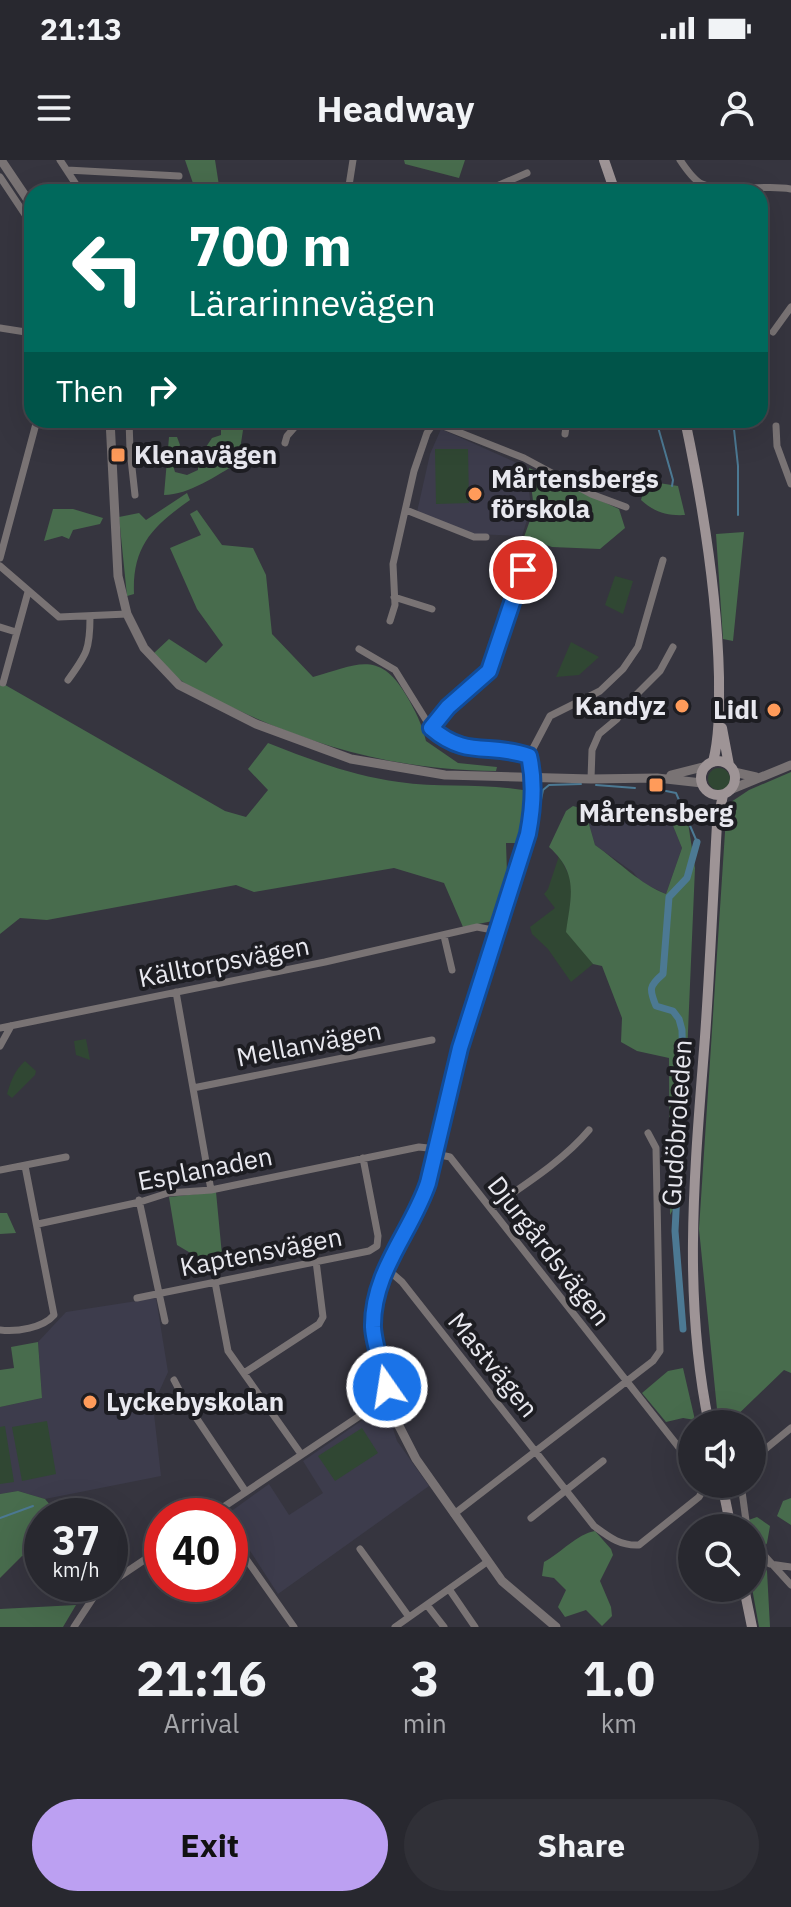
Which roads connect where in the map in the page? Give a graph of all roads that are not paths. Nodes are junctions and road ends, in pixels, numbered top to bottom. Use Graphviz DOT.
graph roads {
  1 [pos="1,160"];
  2 [pos="60,160"];
  3 [pos="353,160"];
  4 [pos="604,160"];
  5 [pos="680,160"];
  6 [pos="67,170"];
  7 [pos="527,173"];
  8 [pos="179,176"];
  9 [pos="0,177"];
  10 [pos="76,184"];
  11 [pos="349,184"];
  12 [pos="502,184"];
  13 [pos="612,184"];
  14 [pos="703,184"];
  15 [pos="768,186"];
  16 [pos="791,189"];
  17 [pos="24,194"];
  18 [pos="24,213"];
  19 [pos="791,307"];
  20 [pos="0,328"];
  21 [pos="24,332"];
  22 [pos="773,332"];
  23 [pos="776,426"];
  24 [pos="35,428"];
  25 [pos="110,428"];
  26 [pos="129,428"];
  27 [pos="294,428"];
  28 [pos="430,428"];
  29 [pos="450,428"];
  30 [pos="566,428"];
  31 [pos="687,428"];
  32 [pos="565,434"];
  33 [pos="285,443"];
  34 [pos="791,484"];
  35 [pos="135,495"];
  36 [pos="626,507"];
  37 [pos="406,510"];
  38 [pos="486,537"];
  39 [pos="533,542"];
  40 [pos="0,558"];
  41 [pos="663,560"];
  42 [pos="0,566"];
  43 [pos="28,592"];
  44 [pos="394,597"];
  45 [pos="432,609"];
  46 [pos="127,614"];
  47 [pos="90,617"];
  48 [pos="390,621"];
  49 [pos="0,627"];
  50 [pos="16,632"];
  51 [pos="673,647"];
  52 [pos="359,649"];
  53 [pos="68,680"];
  54 [pos="3,683"];
  55 [pos="537,716"];
  56 [pos="719,718"];
  57 [pos="546,720"];
  58 [pos="431,728"];
  59 [pos="529,756"];
  60 [pos="710,764"];
  61 [pos="791,765"];
  62 [pos="732,769"];
  63 [pos="532,777"];
  64 [pos="759,777"];
  65 [pos="657,778"];
  66 [pos="591,779"];
  67 [pos="705,787"];
  68 [pos="727,792"];
  69 [pos="717,824"];
  70 [pos="498,931"];
  71 [pos="444,936"];
  72 [pos="452,970"];
  73 [pos="176,992"];
  74 [pos="11,1026"];
  75 [pos="0,1028"];
  76 [pos="432,1040"];
  77 [pos="0,1046"];
  78 [pos="193,1088"];
  79 [pos="589,1130"];
  80 [pos="648,1133"];
  81 [pos="437,1151"];
  82 [pos="66,1157"];
  83 [pos="363,1158"];
  84 [pos="25,1166"];
  85 [pos="0,1170"];
  86 [pos="211,1190"];
  87 [pos="139,1200"];
  88 [pos="491,1208"];
  89 [pos="38,1224"];
  90 [pos="316,1261"];
  91 [pos="386,1268"];
  92 [pos="215,1282"];
  93 [pos="159,1293"];
  94 [pos="137,1298"];
  95 [pos="165,1321"];
  96 [pos="0,1330"];
  97 [pos="244,1373"];
  98 [pos="174,1380"];
  99 [pos="626,1381"];
  100 [pos="390,1401"];
  101 [pos="706,1410"];
  102 [pos="791,1428"];
  103 [pos="678,1446"];
  104 [pos="766,1449"];
  105 [pos="536,1451"];
  106 [pos="301,1454"];
  107 [pos="603,1461"];
  108 [pos="566,1490"];
  109 [pos="246,1492"];
  110 [pos="237,1498"];
  111 [pos="698,1498"];
  112 [pos="457,1513"];
  113 [pos="531,1518"];
  114 [pos="360,1549"];
  115 [pos="766,1559"];
  116 [pos="248,1562"];
  117 [pos="487,1562"];
  118 [pos="770,1564"];
  119 [pos="791,1567"];
  120 [pos="791,1585"];
  121 [pos="449,1589"];
  122 [pos="90,1602"];
  123 [pos="747,1602"];
  124 [pos="427,1605"];
  125 [pos="409,1617"];
  126 [pos="74,1627"];
  127 [pos="294,1627"];
  128 [pos="395,1627"];
  129 [pos="444,1627"];
  130 [pos="475,1627"];
  131 [pos="556,1627"];
  132 [pos="752,1627"];
  1 -- 17 [label="street"];
  2 -- 6 [label="street"];
  3 -- 11 [label="street"];
  4 -- 13 [label="main road"];
  5 -- 14 [label="street"];
  6 -- 8 [label="street"];
  6 -- 10 [label="street"];
  7 -- 12 [label="street"];
  9 -- 18 [label="street"];
  15 -- 16 [label="street"];
  19 -- 22 [label="street"];
  20 -- 21 [label="street"];
  23 -- 34 [label="street"];
  24 -- 40 [label="street"];
  25 -- 46 [label="street"];
  26 -- 35 [label="street"];
  27 -- 33 [label="street"];
  28 -- 37 [label="street"];
  29 -- 36 [label="street"];
  30 -- 32 [label="street"];
  31 -- 56 [label="main road"];
  37 -- 38 [label="street"];
  37 -- 44 [label="street"];
  39 -- 58 [label="street"];
  41 -- 57 [label="street"];
  42 -- 43 [label="street"];
  43 -- 47 [label="street"];
  43 -- 50 [label="street"];
  44 -- 45 [label="street"];
  44 -- 48 [label="street"];
  46 -- 47 [label="street"];
  46 -- 63 [label="street"];
  47 -- 53 [label="street"];
  49 -- 50 [label="street"];
  50 -- 54 [label="street"];
  51 -- 66 [label="street"];
  52 -- 58 [label="street"];
  55 -- 57 [label="street"];
  56 -- 60 [label="main road"];
  56 -- 62 [label="main road"];
  57 -- 59 [label="street"];
  58 -- 59 [label="street"];
  59 -- 63 [label="street"];
  60 -- 62 [label="main road"];
  60 -- 65 [label="street"];
  60 -- 67 [label="main road"];
  61 -- 64 [label="street"];
  62 -- 64 [label="street"];
  62 -- 68 [label="main road, Gudöbroleden"];
  63 -- 66 [label="street"];
  63 -- 70 [label="street"];
  64 -- 68 [label="street"];
  65 -- 66 [label="street"];
  65 -- 67 [label="street"];
  67 -- 68 [label="main road"];
  67 -- 69 [label="main road, Gudöbroleden"];
  68 -- 69 [label="main road, Gudöbroleden"];
  69 -- 101 [label="main road, Gudöbroleden"];
  70 -- 71 [label="street, Källtorpsvägen"];
  70 -- 81 [label="street"];
  71 -- 72 [label="street"];
  71 -- 73 [label="street, Källtorpsvägen"];
  73 -- 74 [label="street, Källtorpsvägen"];
  73 -- 78 [label="street"];
  74 -- 75 [label="street, Källtorpsvägen"];
  74 -- 77 [label="street"];
  76 -- 78 [label="street, Mellanvägen"];
  78 -- 86 [label="street"];
  79 -- 88 [label="street"];
  80 -- 99 [label="street"];
  81 -- 83 [label="street, Esplanaden"];
  81 -- 88 [label="street, Djurgårdsvägen"];
  81 -- 91 [label="street"];
  82 -- 84 [label="street"];
  83 -- 86 [label="street, Esplanaden"];
  83 -- 90 [label="street, Kaptensvägen"];
  84 -- 85 [label="street"];
  84 -- 89 [label="street"];
  86 -- 87 [label="street, Esplanaden"];
  87 -- 89 [label="street, Esplanaden"];
  87 -- 93 [label="street, Kaptensvägen"];
  88 -- 99 [label="street, Djurgårdsvägen"];
  89 -- 96 [label="street"];
  90 -- 92 [label="street, Kaptensvägen"];
  90 -- 97 [label="street"];
  91 -- 100 [label="street"];
  91 -- 105 [label="street, Mastvägen"];
  92 -- 93 [label="street, Kaptensvägen"];
  92 -- 97 [label="street"];
  93 -- 94 [label="street, Kaptensvägen"];
  93 -- 95 [label="street, Kaptensvägen"];
  97 -- 106 [label="street"];
  98 -- 109 [label="street"];
  99 -- 103 [label="street, Djurgårdsvägen"];
  99 -- 105 [label="street"];
  100 -- 106 [label="street"];
  100 -- 112 [label="street"];
  102 -- 104 [label="street"];
  105 -- 108 [label="street, Mastvägen"];
  105 -- 112 [label="street"];
  106 -- 109 [label="street"];
  107 -- 108 [label="street"];
  108 -- 111 [label="street, Mastvägen"];
  108 -- 113 [label="street"];
  109 -- 110 [label="street"];
  112 -- 117 [label="street"];
  114 -- 125 [label="street"];
  115 -- 118 [label="street"];
  116 -- 127 [label="street"];
  117 -- 121 [label="street"];
  117 -- 131 [label="street"];
  118 -- 119 [label="street"];
  118 -- 120 [label="street"];
  121 -- 124 [label="street"];
  121 -- 130 [label="street"];
  122 -- 126 [label="street"];
  123 -- 132 [label="main road"];
  124 -- 125 [label="street"];
  124 -- 129 [label="street"];
  125 -- 128 [label="street"];
}
